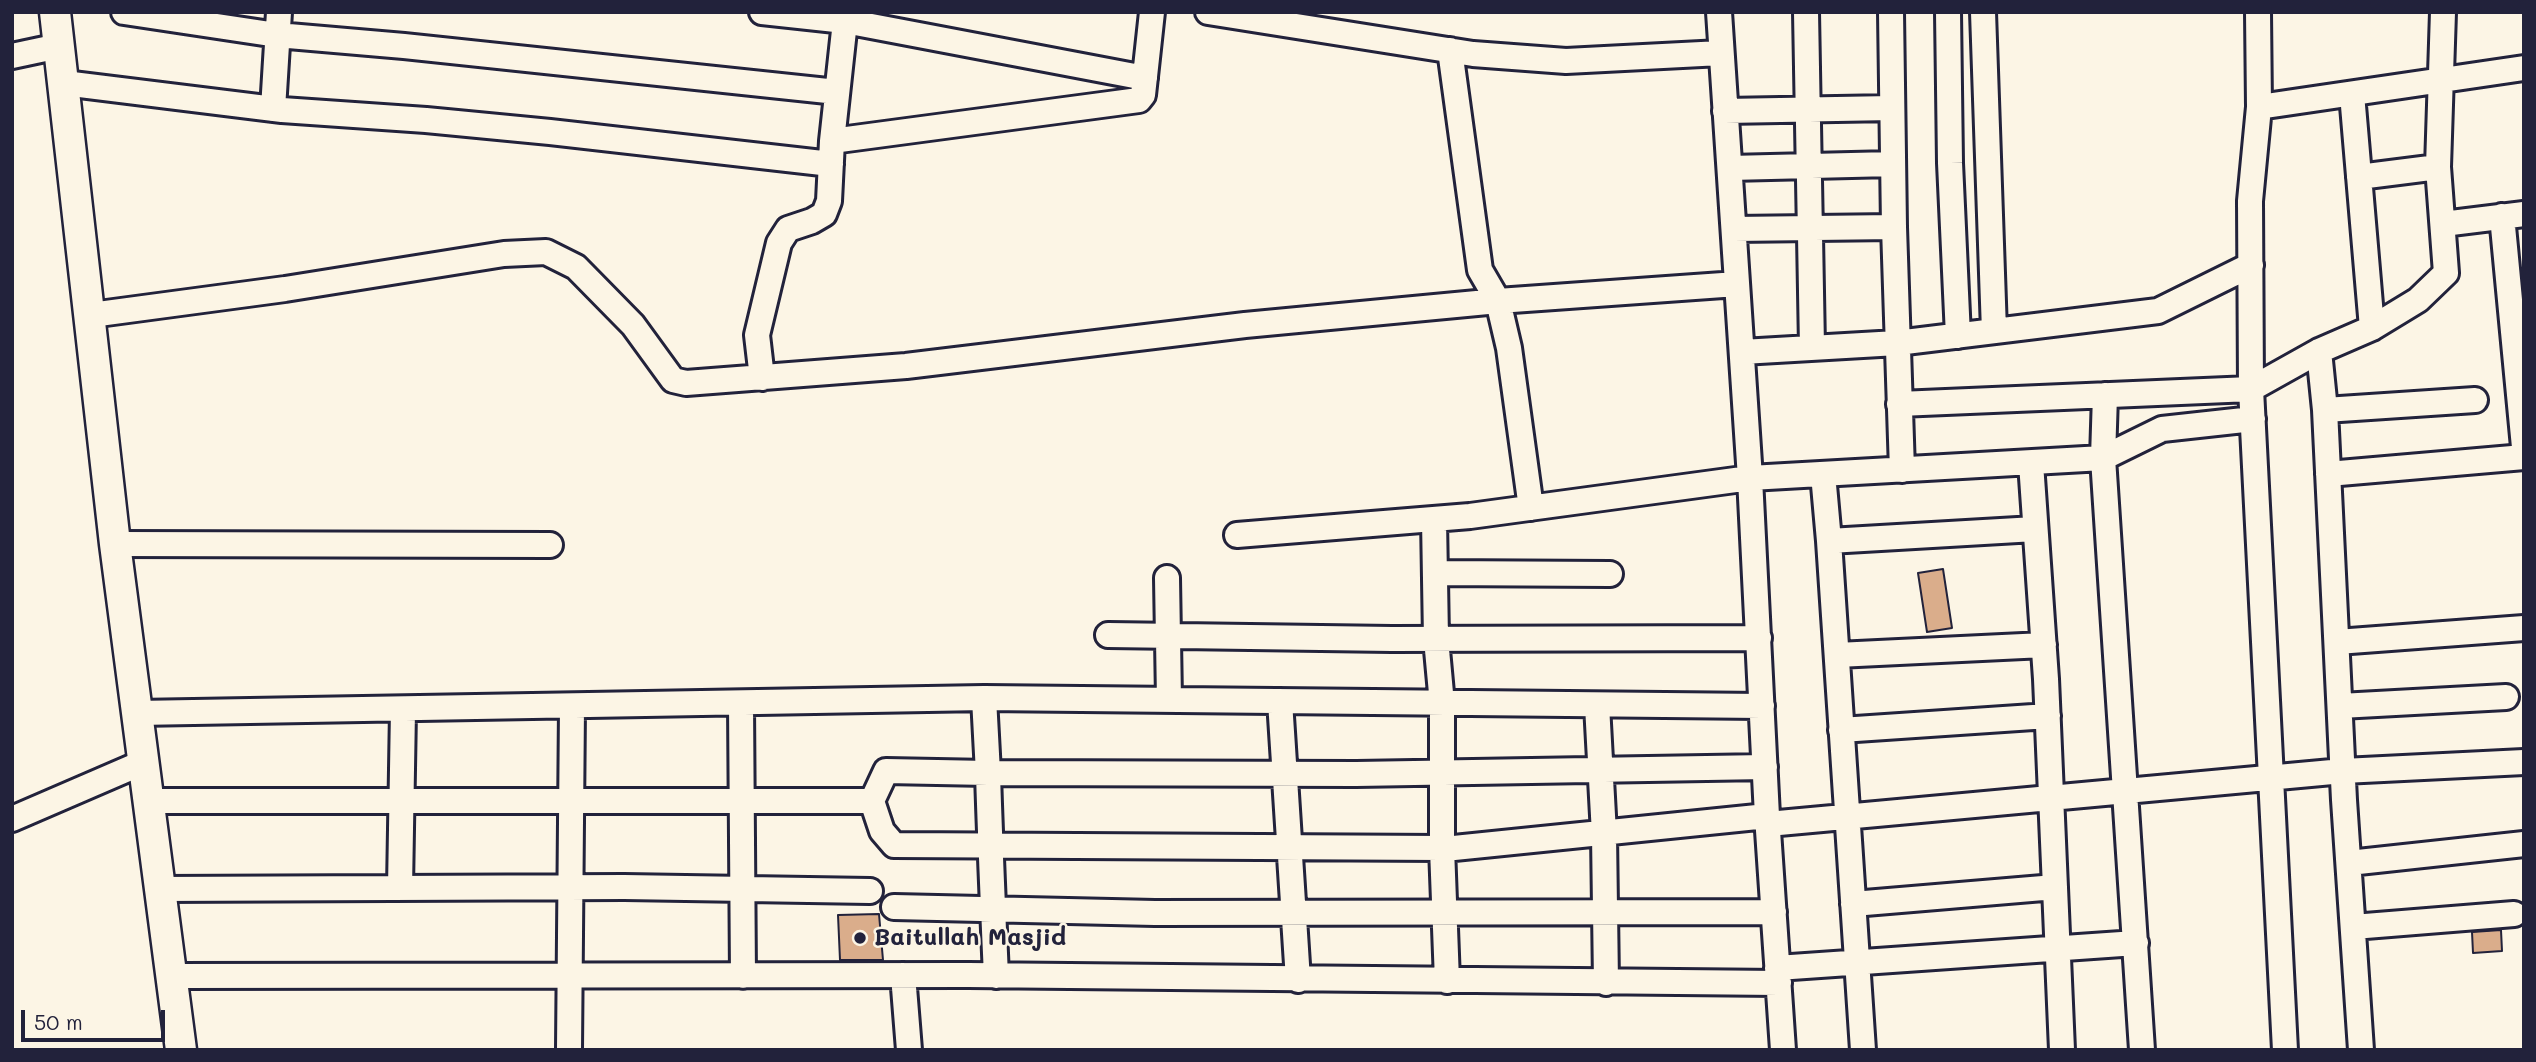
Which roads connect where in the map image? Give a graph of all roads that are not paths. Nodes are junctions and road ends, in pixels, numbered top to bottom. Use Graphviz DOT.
graph roads {
  1 [pos="55,12"];
  2 [pos="124,12"];
  3 [pos="762,12"];
  4 [pos="1152,12"];
  5 [pos="1208,12"];
  6 [pos="1719,12"];
  7 [pos="1806,12"];
  8 [pos="1891,12"];
  9 [pos="1948,12"];
  10 [pos="1983,12"];
  11 [pos="2258,12"];
  12 [pos="2443,12"];
  13 [pos="846,17"];
  14 [pos="278,24"];
  15 [pos="59,46"];
  16 [pos="1450,50"];
  17 [pos="1721,53"];
  18 [pos="12,56"];
  19 [pos="2524,68"];
  20 [pos="1145,78"];
  21 [pos="2441,80"];
  22 [pos="64,83"];
  23 [pos="837,92"];
  24 [pos="2352,94"];
  25 [pos="2259,107"];
  26 [pos="1892,108"];
  27 [pos="273,109"];
  28 [pos="1807,109"];
  29 [pos="1725,111"];
  30 [pos="831,153"];
  31 [pos="1892,164"];
  32 [pos="1808,166"];
  33 [pos="2438,167"];
  34 [pos="1730,168"];
  35 [pos="2359,177"];
  36 [pos="2513,215"];
  37 [pos="2443,224"];
  38 [pos="1811,227"];
  39 [pos="1894,227"];
  40 [pos="1734,229"];
  41 [pos="2251,265"];
  42 [pos="1737,284"];
  43 [pos="1498,301"];
  44 [pos="91,315"];
  45 [pos="2372,328"];
  46 [pos="1994,331"];
  47 [pos="1958,335"];
  48 [pos="1897,343"];
  49 [pos="1812,347"];
  50 [pos="2319,351"];
  51 [pos="1742,352"];
  52 [pos="762,378"];
  53 [pos="2251,388"];
  54 [pos="2105,395"];
  55 [pos="2475,400"];
  56 [pos="1899,404"];
  57 [pos="2325,410"];
  58 [pos="2253,419"];
  59 [pos="2524,447"];
  60 [pos="2524,457"];
  61 [pos="2103,458"];
  62 [pos="2031,463"];
  63 [pos="1902,470"];
  64 [pos="1823,474"];
  65 [pos="2328,474"];
  66 [pos="1750,478"];
  67 [pos="1531,508"];
  68 [pos="1434,519"];
  69 [pos="2035,529"];
  70 [pos="1237,535"];
  71 [pos="1829,541"];
  72 [pos="115,544"];
  73 [pos="550,545"];
  74 [pos="1435,573"];
  75 [pos="1611,574"];
  76 [pos="1167,578"];
  77 [pos="2524,628"];
  78 [pos="1108,635"];
  79 [pos="1168,636"];
  80 [pos="1759,638"];
  81 [pos="1436,639"];
  82 [pos="2337,642"];
  83 [pos="2044,645"];
  84 [pos="1836,655"];
  85 [pos="2506,696"];
  86 [pos="984,698"];
  87 [pos="1169,700"];
  88 [pos="1280,701"];
  89 [pos="741,704"];
  90 [pos="1442,704"];
  91 [pos="1597,705"];
  92 [pos="1762,706"];
  93 [pos="2340,706"];
  94 [pos="572,707"];
  95 [pos="404,710"];
  96 [pos="137,713"];
  97 [pos="2048,716"];
  98 [pos="1841,730"];
  99 [pos="144,762"];
  100 [pos="2524,762"];
  101 [pos="1765,767"];
  102 [pos="1600,769"];
  103 [pos="2343,771"];
  104 [pos="1443,772"];
  105 [pos="988,774"];
  106 [pos="1284,774"];
  107 [pos="2271,778"];
  108 [pos="2125,791"];
  109 [pos="2051,798"];
  110 [pos="149,801"];
  111 [pos="402,801"];
  112 [pos="571,801"];
  113 [pos="742,801"];
  114 [pos="872,801"];
  115 [pos="1847,817"];
  116 [pos="12,819"];
  117 [pos="1768,820"];
  118 [pos="1604,834"];
  119 [pos="2524,844"];
  120 [pos="990,845"];
  121 [pos="1289,847"];
  122 [pos="1443,848"];
  123 [pos="2348,863"];
  124 [pos="570,887"];
  125 [pos="2055,887"];
  126 [pos="400,888"];
  127 [pos="743,888"];
  128 [pos="160,889"];
  129 [pos="870,891"];
  130 [pos="1853,904"];
  131 [pos="894,908"];
  132 [pos="993,910"];
  133 [pos="1444,912"];
  134 [pos="1605,912"];
  135 [pos="1774,912"];
  136 [pos="1293,913"];
  137 [pos="2514,914"];
  138 [pos="2353,927"];
  139 [pos="2136,943"];
  140 [pos="2058,949"];
  141 [pos="1857,963"];
  142 [pos="903,975"];
  143 [pos="1778,975"];
  144 [pos="172,976"];
  145 [pos="570,976"];
  146 [pos="743,976"];
  147 [pos="996,976"];
  148 [pos="1297,980"];
  149 [pos="1447,981"];
  150 [pos="1606,983"];
  151 [pos="181,1050"];
  152 [pos="569,1050"];
  153 [pos="908,1050"];
  154 [pos="1783,1050"];
  155 [pos="1863,1050"];
  156 [pos="2063,1050"];
  157 [pos="2142,1050"];
  158 [pos="2284,1050"];
  159 [pos="2361,1050"];
  1 -- 15 [label="main road"];
  2 -- 14 [label="street"];
  3 -- 13 [label="street"];
  4 -- 20 [label="street"];
  5 -- 16 [label="street"];
  6 -- 17 [label="street"];
  7 -- 28 [label="street"];
  8 -- 26 [label="street"];
  9 -- 47 [label="street"];
  10 -- 46 [label="street"];
  11 -- 25 [label="street"];
  12 -- 21 [label="street"];
  13 -- 20 [label="street"];
  13 -- 23 [label="street"];
  14 -- 23 [label="street"];
  14 -- 27 [label="street"];
  15 -- 18 [label="street"];
  15 -- 22 [label="main road"];
  16 -- 17 [label="street"];
  16 -- 43 [label="street"];
  17 -- 29 [label="street"];
  19 -- 21 [label="street"];
  20 -- 30 [label="street"];
  21 -- 24 [label="street"];
  21 -- 33 [label="street"];
  22 -- 27 [label="street"];
  22 -- 44 [label="main road"];
  23 -- 30 [label="street"];
  24 -- 25 [label="street"];
  24 -- 35 [label="street"];
  25 -- 41 [label="street"];
  26 -- 28 [label="street"];
  26 -- 31 [label="street"];
  27 -- 30 [label="street"];
  28 -- 29 [label="street"];
  28 -- 32 [label="street"];
  29 -- 34 [label="street"];
  30 -- 52 [label="street"];
  31 -- 32 [label="street"];
  31 -- 39 [label="street"];
  32 -- 34 [label="street"];
  32 -- 38 [label="street"];
  33 -- 35 [label="street"];
  33 -- 37 [label="street"];
  34 -- 40 [label="street"];
  35 -- 45 [label="street"];
  36 -- 37 [label="street"];
  36 -- 59 [label="street"];
  37 -- 45 [label="street"];
  38 -- 39 [label="street"];
  38 -- 40 [label="street"];
  38 -- 49 [label="street"];
  39 -- 48 [label="street"];
  40 -- 42 [label="street"];
  41 -- 46 [label="street"];
  41 -- 53 [label="street"];
  42 -- 43 [label="street"];
  42 -- 51 [label="street"];
  43 -- 52 [label="street"];
  43 -- 67 [label="street"];
  44 -- 52 [label="street"];
  44 -- 72 [label="main road"];
  45 -- 50 [label="street"];
  46 -- 47 [label="street"];
  47 -- 48 [label="street"];
  48 -- 49 [label="street"];
  48 -- 56 [label="street"];
  49 -- 51 [label="street"];
  50 -- 53 [label="street"];
  50 -- 57 [label="street"];
  51 -- 66 [label="street"];
  53 -- 54 [label="street"];
  53 -- 58 [label="street"];
  54 -- 56 [label="street"];
  54 -- 61 [label="street"];
  55 -- 57 [label="street"];
  56 -- 63 [label="street"];
  57 -- 65 [label="street"];
  58 -- 61 [label="street"];
  58 -- 107 [label="street"];
  60 -- 65 [label="street"];
  61 -- 62 [label="street"];
  61 -- 108 [label="street"];
  62 -- 63 [label="street"];
  62 -- 69 [label="street"];
  63 -- 64 [label="street"];
  64 -- 66 [label="street"];
  64 -- 71 [label="street"];
  65 -- 82 [label="street"];
  66 -- 67 [label="street"];
  66 -- 80 [label="street"];
  67 -- 68 [label="street"];
  68 -- 70 [label="street"];
  68 -- 74 [label="street"];
  69 -- 71 [label="street"];
  69 -- 83 [label="street"];
  71 -- 84 [label="street"];
  72 -- 73 [label="street"];
  72 -- 96 [label="main road"];
  74 -- 75 [label="street"];
  74 -- 81 [label="street"];
  76 -- 79 [label="street"];
  77 -- 82 [label="street"];
  78 -- 79 [label="street"];
  79 -- 81 [label="street"];
  79 -- 87 [label="street"];
  80 -- 81 [label="street"];
  80 -- 92 [label="street"];
  81 -- 90 [label="street"];
  82 -- 93 [label="street"];
  83 -- 84 [label="street"];
  83 -- 97 [label="street"];
  84 -- 98 [label="street"];
  85 -- 93 [label="street"];
  86 -- 87 [label="street"];
  86 -- 89 [label="street"];
  86 -- 105 [label="street"];
  87 -- 88 [label="street"];
  88 -- 90 [label="street"];
  88 -- 106 [label="street"];
  89 -- 94 [label="street"];
  89 -- 113 [label="street"];
  90 -- 91 [label="street"];
  90 -- 104 [label="street"];
  91 -- 92 [label="street"];
  91 -- 102 [label="street"];
  92 -- 101 [label="street"];
  93 -- 103 [label="street"];
  94 -- 95 [label="street"];
  94 -- 112 [label="street"];
  95 -- 96 [label="street"];
  95 -- 111 [label="street"];
  96 -- 99 [label="main road"];
  97 -- 98 [label="street"];
  97 -- 109 [label="street"];
  98 -- 115 [label="street"];
  99 -- 110 [label="main road"];
  99 -- 116 [label="street"];
  100 -- 103 [label="street"];
  101 -- 102 [label="street"];
  101 -- 117 [label="street"];
  102 -- 104 [label="street"];
  102 -- 118 [label="street"];
  103 -- 107 [label="street"];
  103 -- 123 [label="street"];
  104 -- 106 [label="street"];
  104 -- 122 [label="street"];
  105 -- 106 [label="street"];
  105 -- 114 [label="street"];
  105 -- 120 [label="street"];
  106 -- 121 [label="street"];
  107 -- 108 [label="street"];
  107 -- 158 [label="street"];
  108 -- 109 [label="street"];
  108 -- 139 [label="street"];
  109 -- 115 [label="street"];
  109 -- 125 [label="street"];
  110 -- 111 [label="street"];
  110 -- 128 [label="main road"];
  111 -- 112 [label="street"];
  111 -- 126 [label="street"];
  112 -- 113 [label="street"];
  112 -- 124 [label="street"];
  113 -- 114 [label="street"];
  113 -- 127 [label="street"];
  114 -- 120 [label="street"];
  115 -- 117 [label="street"];
  115 -- 130 [label="street"];
  117 -- 118 [label="street"];
  117 -- 135 [label="street"];
  118 -- 122 [label="street"];
  118 -- 134 [label="street"];
  119 -- 123 [label="street"];
  120 -- 121 [label="street"];
  120 -- 132 [label="street"];
  121 -- 122 [label="street"];
  121 -- 136 [label="street"];
  122 -- 133 [label="street"];
  123 -- 138 [label="street"];
  124 -- 126 [label="street"];
  124 -- 127 [label="street"];
  124 -- 145 [label="street"];
  125 -- 130 [label="street"];
  125 -- 140 [label="street"];
  126 -- 128 [label="street"];
  127 -- 129 [label="street"];
  127 -- 146 [label="street"];
  128 -- 144 [label="main road"];
  130 -- 141 [label="street"];
  131 -- 132 [label="street"];
  132 -- 136 [label="street"];
  132 -- 147 [label="street"];
  133 -- 134 [label="street"];
  133 -- 136 [label="street"];
  133 -- 149 [label="street"];
  134 -- 135 [label="street"];
  134 -- 150 [label="street"];
  135 -- 143 [label="street"];
  136 -- 148 [label="street"];
  137 -- 138 [label="street"];
  138 -- 159 [label="street"];
  139 -- 140 [label="street"];
  139 -- 157 [label="street"];
  140 -- 141 [label="street"];
  140 -- 156 [label="street"];
  141 -- 143 [label="street"];
  141 -- 155 [label="street"];
  142 -- 146 [label="street"];
  142 -- 147 [label="street"];
  142 -- 153 [label="street"];
  143 -- 150 [label="street"];
  143 -- 154 [label="street"];
  144 -- 145 [label="street"];
  144 -- 151 [label="main road"];
  145 -- 146 [label="street"];
  145 -- 152 [label="street"];
  147 -- 148 [label="street"];
  148 -- 149 [label="street"];
  149 -- 150 [label="street"];
}
